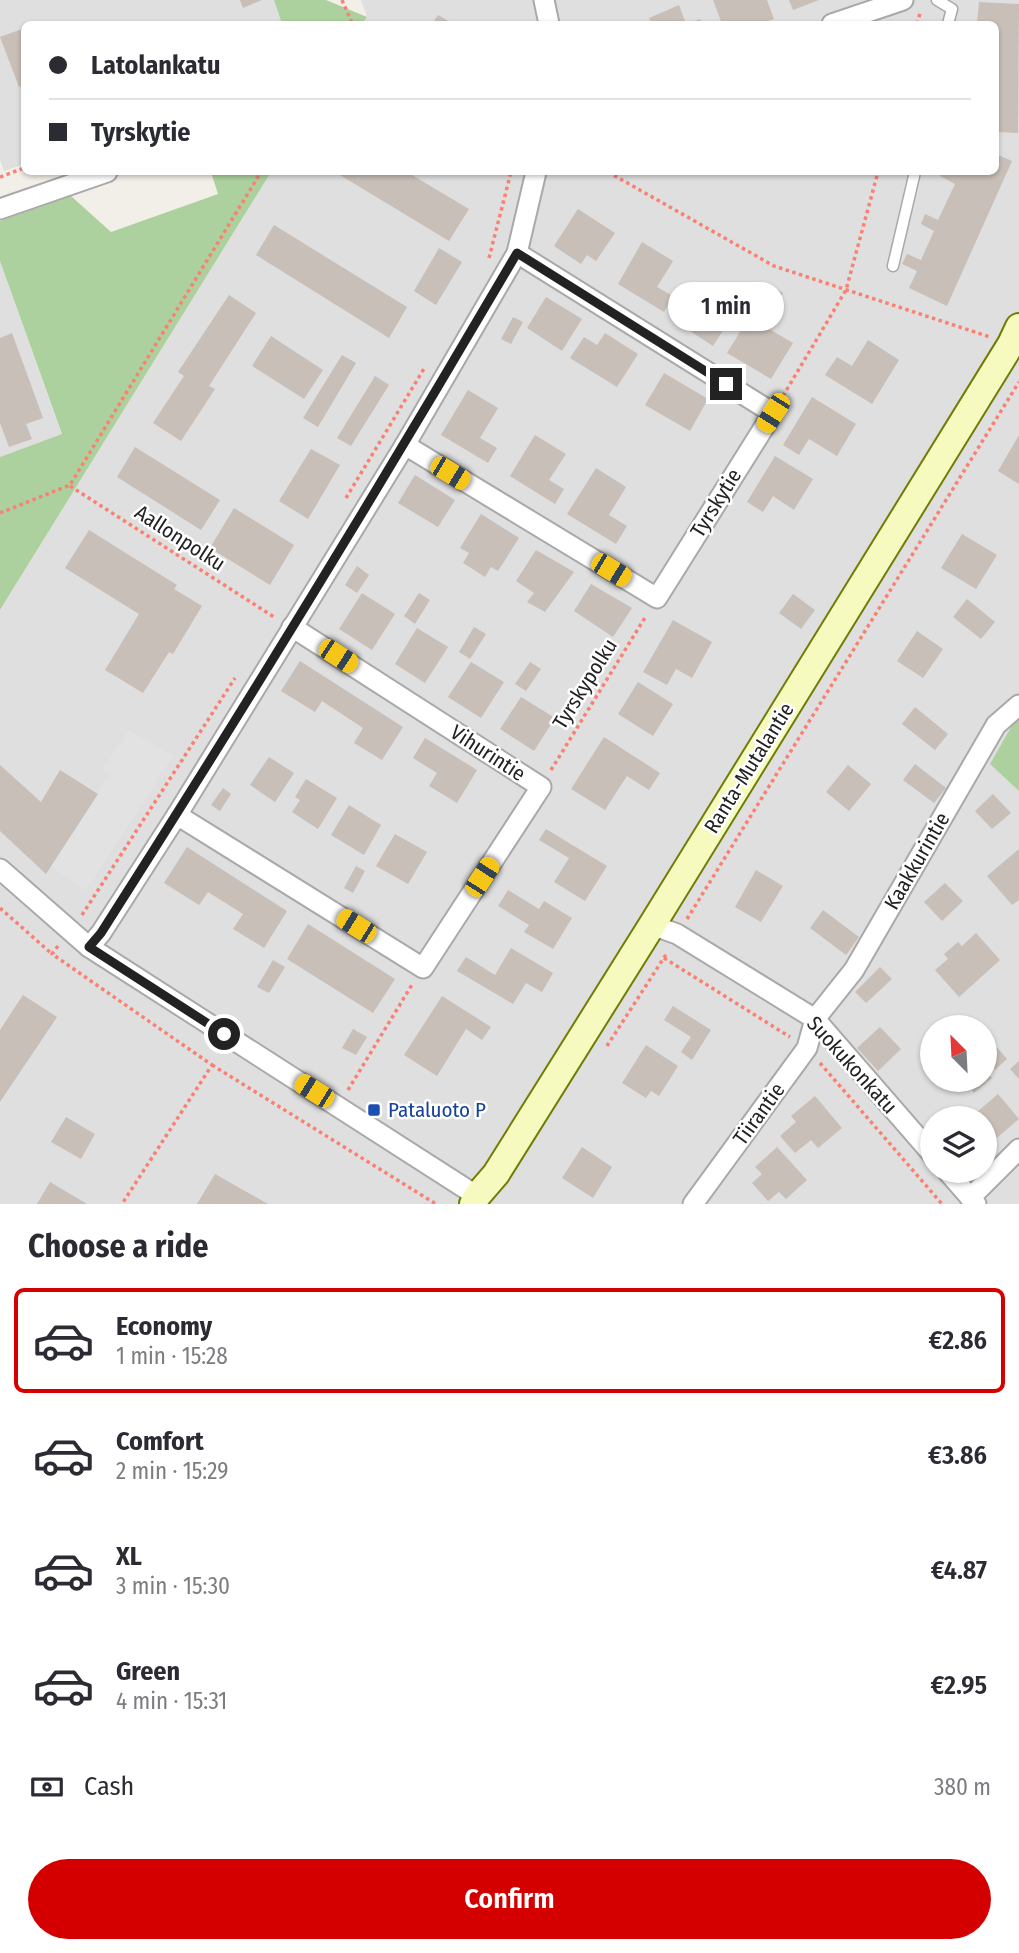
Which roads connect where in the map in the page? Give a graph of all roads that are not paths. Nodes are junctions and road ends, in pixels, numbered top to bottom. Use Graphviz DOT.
graph roads {
  1 [pos="544,0"];
  2 [pos="903,0"];
  3 [pos="937,0"];
  4 [pos="548,21"];
  5 [pos="841,21"];
  6 [pos="949,21"];
  7 [pos="98,175"];
  8 [pos="535,175"];
  9 [pos="914,175"];
  10 [pos="0,209"];
  11 [pos="517,253"];
  12 [pos="893,266"];
  13 [pos="1015,335"];
  14 [pos="405,445"];
  15 [pos="292,627"];
  16 [pos="1019,705"];
  17 [pos="177,815"];
  18 [pos="0,869"];
  19 [pos="652,925"];
  20 [pos="89,947"];
  21 [pos="815,1019"];
  22 [pos="920,1140"];
  23 [pos="1019,1149"];
  24 [pos="957,1183"];
  25 [pos="475,1200"];
  26 [pos="973,1201"];
  27 [pos="692,1204"];
  1 -- 4 [label="street"];
  2 -- 5 [label="street"];
  3 -- 6 [label="lane"];
  7 -- 10 [label="street"];
  8 -- 11 [label="street"];
  9 -- 12 [label="lane"];
  11 -- 14 [label="street"];
  11 -- 14 [label="street, Tyrskytie"];
  13 -- 19 [label="street, Ranta-Mutalantie"];
  14 -- 15 [label="street"];
  15 -- 17 [label="street"];
  15 -- 17 [label="street, Vihurintie"];
  16 -- 21 [label="street, Kaakkurintie"];
  17 -- 20 [label="street"];
  18 -- 20 [label="street"];
  19 -- 21 [label="street, Suokukonkatu"];
  19 -- 25 [label="street, Ranta-Mutalantie"];
  20 -- 25 [label="street"];
  21 -- 22 [label="street, Suokukonkatu"];
  21 -- 27 [label="street, Tiirantie"];
  23 -- 26 [label="street"];
  24 -- 26 [label="street"];
}
